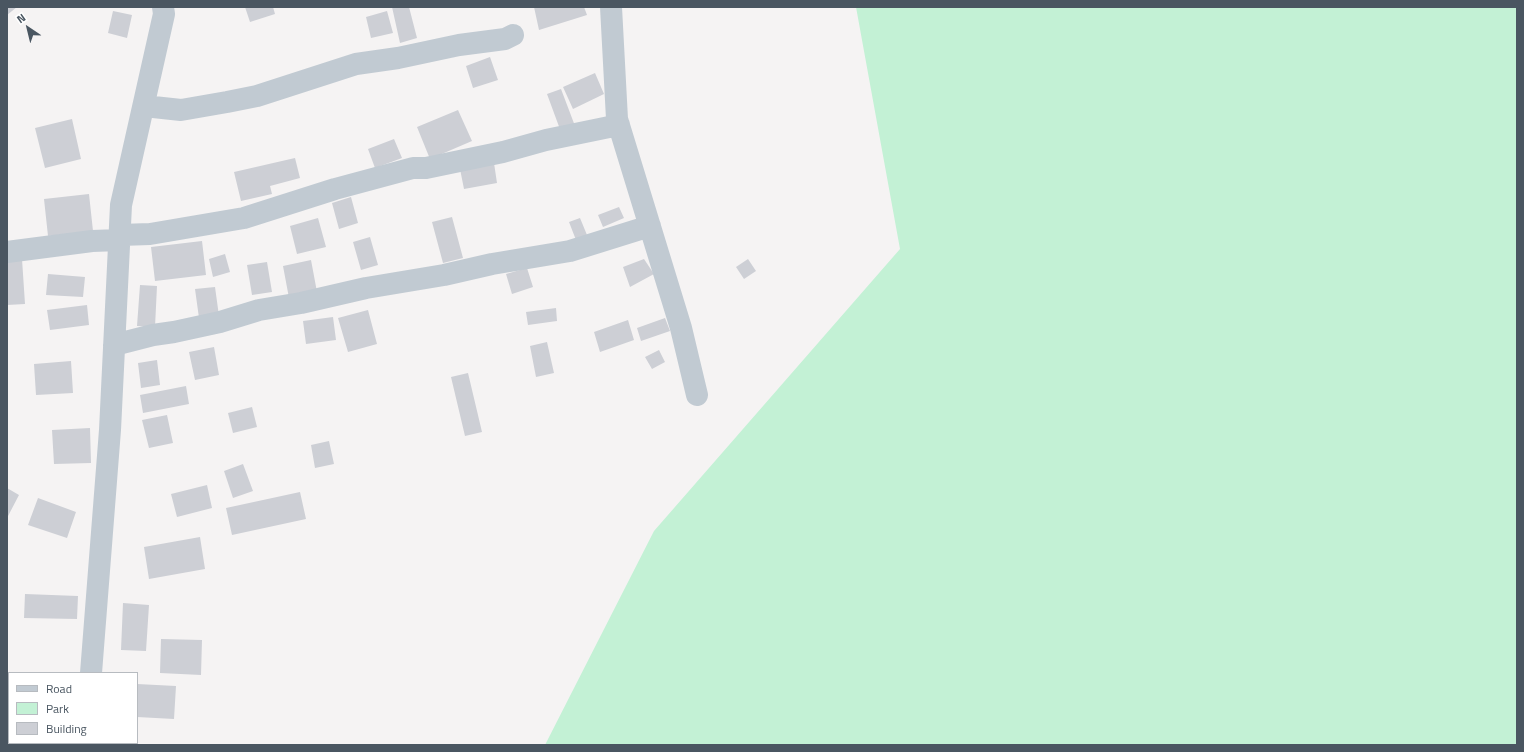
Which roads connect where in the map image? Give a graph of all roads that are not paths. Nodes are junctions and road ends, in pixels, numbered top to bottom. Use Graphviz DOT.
graph roads {
  1 [pos="163,7"];
  2 [pos="611,7"];
  3 [pos="513,35"];
  4 [pos="144,106"];
  5 [pos="619,125"];
  6 [pos="650,226"];
  7 [pos="120,238"];
  8 [pos="7,252"];
  9 [pos="114,345"];
  10 [pos="697,394"];
  11 [pos="91,672"];
  1 -- 4 [label="street"];
  2 -- 5 [label="street"];
  3 -- 4 [label="street"];
  4 -- 7 [label="street"];
  5 -- 6 [label="street"];
  5 -- 7 [label="street"];
  6 -- 9 [label="street"];
  6 -- 10 [label="street"];
  7 -- 8 [label="street"];
  7 -- 9 [label="street"];
  9 -- 11 [label="street"];
}
